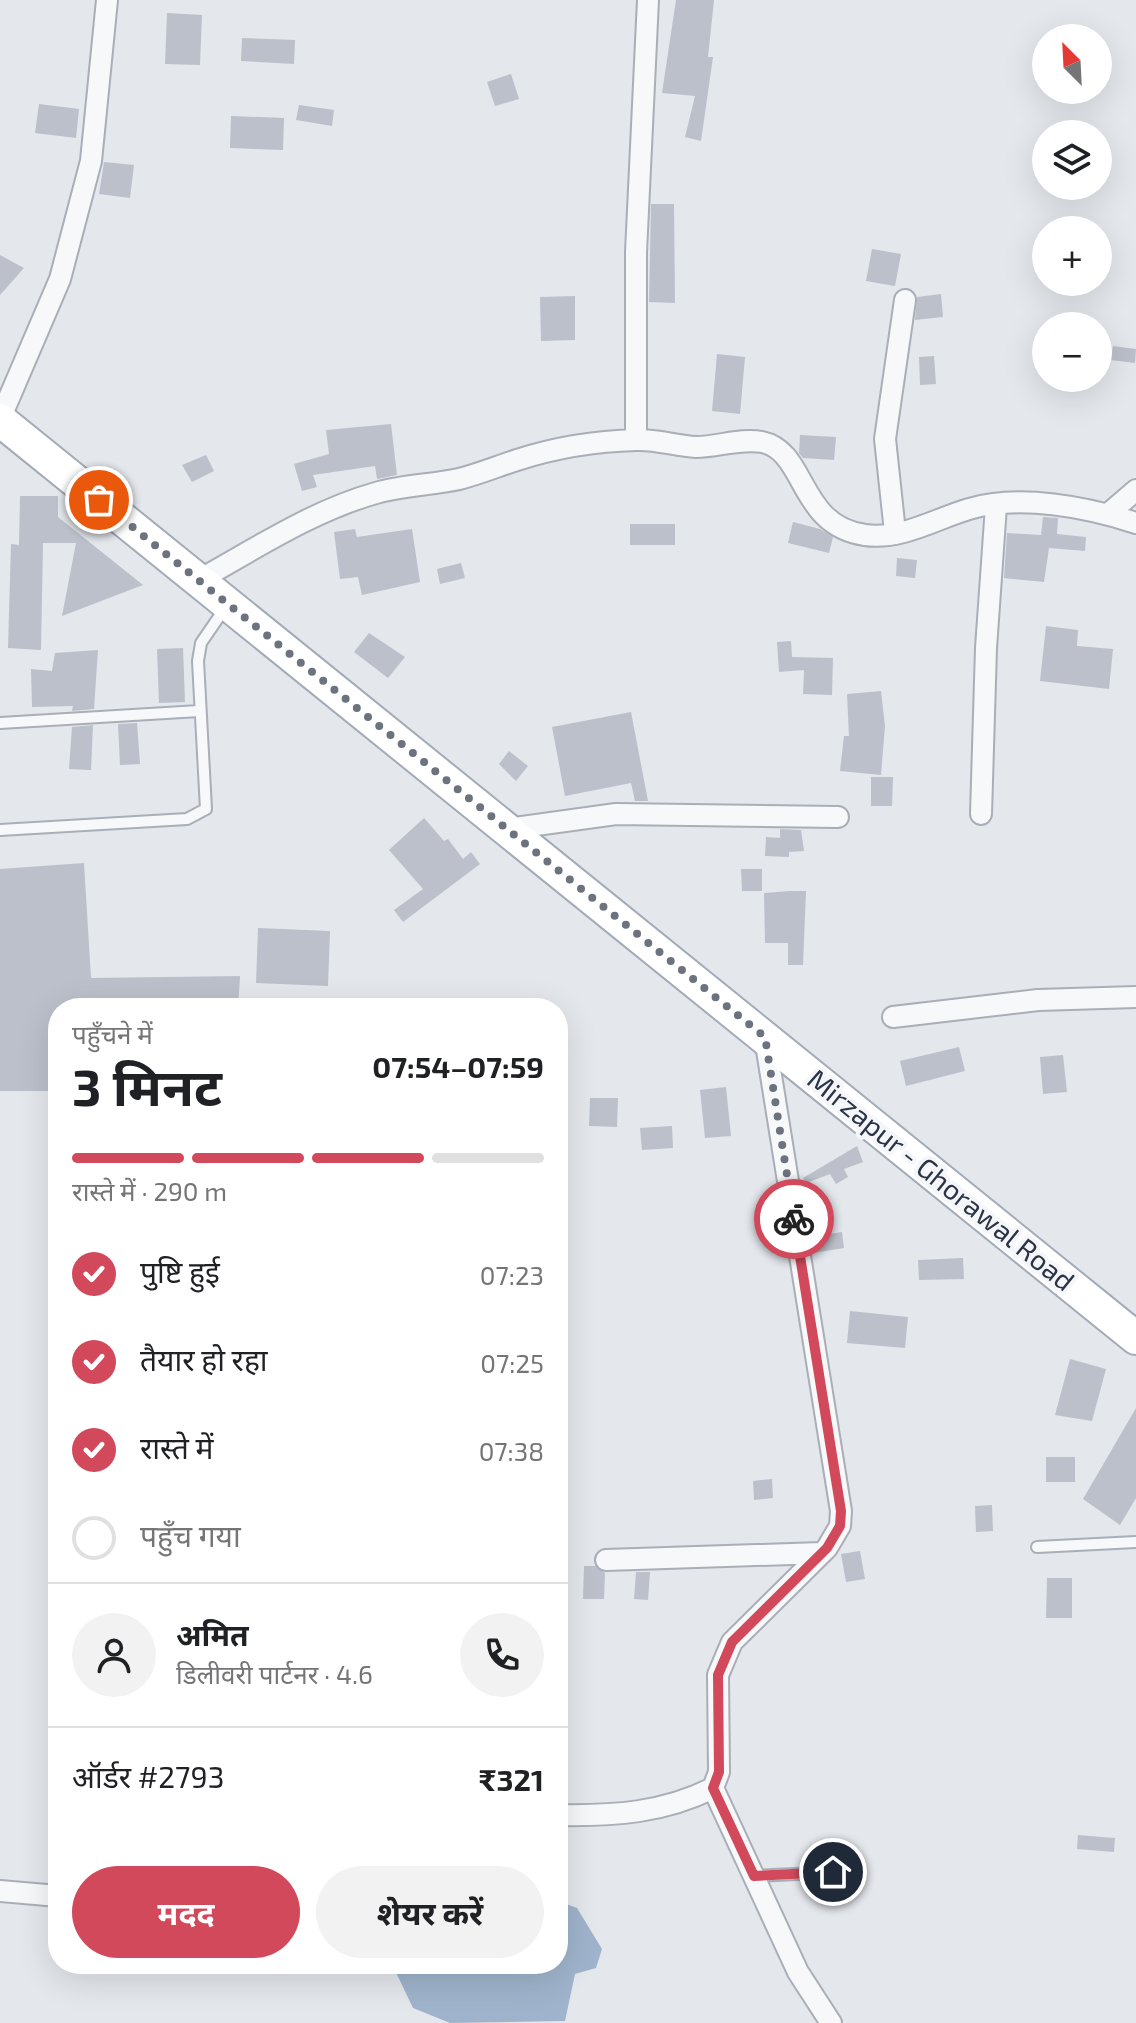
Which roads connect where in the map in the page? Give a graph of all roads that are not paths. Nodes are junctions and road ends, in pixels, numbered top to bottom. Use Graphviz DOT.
graph roads {
  1 [pos="107,0"];
  2 [pos="648,0"];
  3 [pos="905,300"];
  4 [pos="0,419"];
  5 [pos="636,440"];
  6 [pos="1136,490"];
  7 [pos="996,506"];
  8 [pos="1108,514"];
  9 [pos="1136,523"];
  10 [pos="895,532"];
  11 [pos="197,581"];
  12 [pos="227,605"];
  13 [pos="199,711"];
  14 [pos="0,723"];
  15 [pos="981,814"];
  16 [pos="838,817"];
  17 [pos="507,829"];
  18 [pos="0,830"];
  19 [pos="1136,997"];
  20 [pos="893,1017"];
  21 [pos="765,1037"];
  22 [pos="1136,1338"];
  23 [pos="1136,1542"];
  24 [pos="1037,1547"];
  25 [pos="821,1553"];
  26 [pos="606,1560"];
  27 [pos="713,1788"];
  28 [pos="568,1815"];
  29 [pos="859,1871"];
  30 [pos="754,1876"];
  31 [pos="0,1891"];
  32 [pos="48,1895"];
  33 [pos="831,2023"];
  1 -- 4 [label="street"];
  2 -- 5 [label="street"];
  3 -- 10 [label="street"];
  4 -- 11 [label="main road, Mirzapur - Ghorawal Road"];
  5 -- 10 [label="street"];
  5 -- 11 [label="street"];
  6 -- 8 [label="street"];
  7 -- 8 [label="street"];
  7 -- 10 [label="street"];
  7 -- 15 [label="street"];
  8 -- 9 [label="street"];
  11 -- 12 [label="main road, Mirzapur - Ghorawal Road"];
  12 -- 13 [label="lane"];
  12 -- 17 [label="main road, Mirzapur - Ghorawal Road"];
  13 -- 14 [label="lane"];
  13 -- 18 [label="lane"];
  16 -- 17 [label="street"];
  17 -- 21 [label="main road, Mirzapur - Ghorawal Road"];
  19 -- 20 [label="street"];
  21 -- 22 [label="main road, Mirzapur - Ghorawal Road"];
  21 -- 25 [label="street"];
  23 -- 24 [label="lane"];
  25 -- 26 [label="street"];
  25 -- 27 [label="street"];
  27 -- 28 [label="street"];
  27 -- 30 [label="street"];
  29 -- 30 [label="lane"];
  30 -- 33 [label="street"];
  31 -- 32 [label="street"];
}
